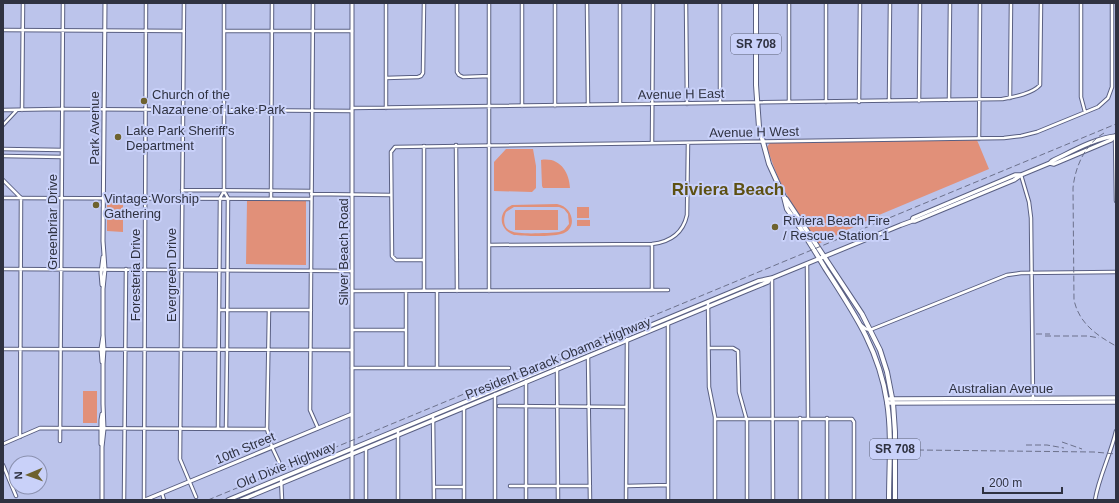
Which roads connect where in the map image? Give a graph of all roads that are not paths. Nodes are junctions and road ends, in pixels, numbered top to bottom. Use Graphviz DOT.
graph roads {
  1 [pos="23,3"];
  2 [pos="63,3"];
  3 [pos="105,3"];
  4 [pos="146,3"];
  5 [pos="184,3"];
  6 [pos="224,3"];
  7 [pos="272,3"];
  8 [pos="312,3"];
  9 [pos="352,3"];
  10 [pos="386,3"];
  11 [pos="424,3"];
  12 [pos="456,3"];
  13 [pos="489,3"];
  14 [pos="522,3"];
  15 [pos="554,3"];
  16 [pos="587,3"];
  17 [pos="620,3"];
  18 [pos="653,3"];
  19 [pos="686,3"];
  20 [pos="720,3"];
  21 [pos="756,3"];
  22 [pos="789,3"];
  23 [pos="826,3"];
  24 [pos="860,3"];
  25 [pos="890,3"];
  26 [pos="920,3"];
  27 [pos="950,3"];
  28 [pos="980,3"];
  29 [pos="1011,3"];
  30 [pos="1041,3"];
  31 [pos="1081,3"];
  32 [pos="1112,3"];
  33 [pos="3,30"];
  34 [pos="23,30"];
  35 [pos="63,30"];
  36 [pos="104,30"];
  37 [pos="146,30"];
  38 [pos="184,30"];
  39 [pos="224,31"];
  40 [pos="272,31"];
  41 [pos="312,31"];
  42 [pos="352,31"];
  43 [pos="1114,41"];
  44 [pos="489,76"];
  45 [pos="386,78"];
  46 [pos="1010,98"];
  47 [pos="950,100"];
  48 [pos="980,100"];
  49 [pos="889,101"];
  50 [pos="919,101"];
  51 [pos="790,102"];
  52 [pos="826,102"];
  53 [pos="859,102"];
  54 [pos="720,103"];
  55 [pos="756,103"];
  56 [pos="653,104"];
  57 [pos="687,104"];
  58 [pos="588,105"];
  59 [pos="620,105"];
  60 [pos="489,106"];
  61 [pos="522,106"];
  62 [pos="555,106"];
  63 [pos="386,108"];
  64 [pos="3,110"];
  65 [pos="17,110"];
  66 [pos="62,110"];
  67 [pos="104,110"];
  68 [pos="146,110"];
  69 [pos="183,110"];
  70 [pos="224,110"];
  71 [pos="352,110"];
  72 [pos="22,111"];
  73 [pos="271,111"];
  74 [pos="312,111"];
  75 [pos="1085,112"];
  76 [pos="3,125"];
  77 [pos="1116,136"];
  78 [pos="979,139"];
  79 [pos="688,142"];
  80 [pos="763,142"];
  81 [pos="652,143"];
  82 [pos="456,145"];
  83 [pos="489,145"];
  84 [pos="424,146"];
  85 [pos="3,149"];
  86 [pos="62,150"];
  87 [pos="3,156"];
  88 [pos="62,156"];
  89 [pos="1021,175"];
  90 [pos="3,180"];
  91 [pos="182,190"];
  92 [pos="271,190"];
  93 [pos="224,191"];
  94 [pos="311,193"];
  95 [pos="352,195"];
  96 [pos="391,195"];
  97 [pos="3,198"];
  98 [pos="21,198"];
  99 [pos="61,198"];
  100 [pos="103,198"];
  101 [pos="145,198"];
  102 [pos="182,198"];
  103 [pos="220,198"];
  104 [pos="228,198"];
  105 [pos="271,198"];
  106 [pos="311,199"];
  107 [pos="1116,200"];
  108 [pos="652,244"];
  109 [pos="489,245"];
  110 [pos="103,253"];
  111 [pos="822,258"];
  112 [pos="424,260"];
  113 [pos="807,264"];
  114 [pos="3,269"];
  115 [pos="21,269"];
  116 [pos="61,269"];
  117 [pos="101,269"];
  118 [pos="106,269"];
  119 [pos="126,269"];
  120 [pos="145,269"];
  121 [pos="181,270"];
  122 [pos="219,270"];
  123 [pos="227,270"];
  124 [pos="311,270"];
  125 [pos="353,271"];
  126 [pos="1116,272"];
  127 [pos="1032,273"];
  128 [pos="771,278"];
  129 [pos="103,288"];
  130 [pos="652,290"];
  131 [pos="668,290"];
  132 [pos="353,291"];
  133 [pos="406,291"];
  134 [pos="424,291"];
  135 [pos="437,291"];
  136 [pos="457,291"];
  137 [pos="489,291"];
  138 [pos="708,302"];
  139 [pos="708,307"];
  140 [pos="219,310"];
  141 [pos="227,310"];
  142 [pos="269,310"];
  143 [pos="311,310"];
  144 [pos="668,318"];
  145 [pos="668,323"];
  146 [pos="860,324"];
  147 [pos="353,330"];
  148 [pos="406,330"];
  149 [pos="870,330"];
  150 [pos="626,335"];
  151 [pos="627,340"];
  152 [pos="3,348"];
  153 [pos="709,348"];
  154 [pos="21,349"];
  155 [pos="61,349"];
  156 [pos="103,349"];
  157 [pos="126,349"];
  158 [pos="144,349"];
  159 [pos="181,349"];
  160 [pos="219,350"];
  161 [pos="227,350"];
  162 [pos="268,350"];
  163 [pos="311,350"];
  164 [pos="352,350"];
  165 [pos="588,351"];
  166 [pos="588,356"];
  167 [pos="557,364"];
  168 [pos="352,368"];
  169 [pos="406,368"];
  170 [pos="437,368"];
  171 [pos="509,368"];
  172 [pos="557,369"];
  173 [pos="527,376"];
  174 [pos="526,382"];
  175 [pos="495,390"];
  176 [pos="495,394"];
  177 [pos="1033,398"];
  178 [pos="1116,398"];
  179 [pos="887,401"];
  180 [pos="893,401"];
  181 [pos="464,402"];
  182 [pos="1033,402"];
  183 [pos="1116,402"];
  184 [pos="499,406"];
  185 [pos="526,407"];
  186 [pos="558,407"];
  187 [pos="588,407"];
  188 [pos="626,407"];
  189 [pos="464,408"];
  190 [pos="352,414"];
  191 [pos="433,415"];
  192 [pos="773,418"];
  193 [pos="800,418"];
  194 [pos="808,418"];
  195 [pos="827,418"];
  196 [pos="715,419"];
  197 [pos="746,419"];
  198 [pos="433,420"];
  199 [pos="60,428"];
  200 [pos="318,428"];
  201 [pos="103,429"];
  202 [pos="124,429"];
  203 [pos="144,429"];
  204 [pos="180,429"];
  205 [pos="218,429"];
  206 [pos="226,429"];
  207 [pos="268,429"];
  208 [pos="398,430"];
  209 [pos="1116,431"];
  210 [pos="398,435"];
  211 [pos="20,437"];
  212 [pos="60,441"];
  213 [pos="3,444"];
  214 [pos="272,447"];
  215 [pos="366,448"];
  216 [pos="353,451"];
  217 [pos="279,462"];
  218 [pos="3,465"];
  219 [pos="281,478"];
  220 [pos="190,482"];
  221 [pos="281,483"];
  222 [pos="668,485"];
  223 [pos="510,486"];
  224 [pos="526,486"];
  225 [pos="558,486"];
  226 [pos="590,486"];
  227 [pos="626,486"];
  228 [pos="434,487"];
  229 [pos="464,487"];
  230 [pos="162,493"];
  231 [pos="16,496"];
  232 [pos="196,497"];
  233 [pos="102,500"];
  234 [pos="124,500"];
  235 [pos="144,500"];
  236 [pos="164,500"];
  237 [pos="228,500"];
  238 [pos="240,500"];
  239 [pos="282,500"];
  240 [pos="352,500"];
  241 [pos="366,500"];
  242 [pos="398,500"];
  243 [pos="434,500"];
  244 [pos="464,500"];
  245 [pos="495,500"];
  246 [pos="526,500"];
  247 [pos="558,500"];
  248 [pos="590,500"];
  249 [pos="626,500"];
  250 [pos="668,500"];
  251 [pos="715,500"];
  252 [pos="746,500"];
  253 [pos="773,500"];
  254 [pos="800,500"];
  255 [pos="827,500"];
  256 [pos="854,500"];
  257 [pos="889,500"];
  258 [pos="895,500"];
  259 [pos="1095,500"];
  1 -- 34 [label="street"];
  2 -- 35 [label="street, Greenbriar Drive"];
  3 -- 36 [label="street, Park Avenue"];
  4 -- 37 [label="street, Foresteria Drive"];
  5 -- 38 [label="street, Evergreen Drive"];
  6 -- 39 [label="street"];
  7 -- 40 [label="street"];
  8 -- 41 [label="street"];
  9 -- 42 [label="street, Silver Beach Road"];
  10 -- 45 [label="street"];
  11 -- 45 [label="street"];
  12 -- 44 [label="street"];
  13 -- 44 [label="street"];
  14 -- 61 [label="street"];
  15 -- 62 [label="street"];
  16 -- 58 [label="street"];
  17 -- 59 [label="street"];
  18 -- 56 [label="street"];
  19 -- 57 [label="street"];
  20 -- 54 [label="street"];
  21 -- 55 [label="main road, SR 708"];
  22 -- 51 [label="street"];
  23 -- 52 [label="street"];
  24 -- 53 [label="street"];
  25 -- 49 [label="street"];
  26 -- 50 [label="street"];
  27 -- 47 [label="street"];
  28 -- 48 [label="street"];
  29 -- 46 [label="street"];
  30 -- 46 [label="street, Avenue H East"];
  31 -- 75 [label="street"];
  32 -- 43 [label="street"];
  33 -- 34 [label="street"];
  34 -- 35 [label="street"];
  34 -- 72 [label="street"];
  35 -- 36 [label="street"];
  35 -- 66 [label="street, Greenbriar Drive"];
  36 -- 37 [label="street"];
  36 -- 67 [label="street, Park Avenue"];
  37 -- 38 [label="street"];
  37 -- 68 [label="street, Foresteria Drive"];
  38 -- 69 [label="street, Evergreen Drive"];
  39 -- 40 [label="street"];
  39 -- 70 [label="street"];
  40 -- 41 [label="street"];
  40 -- 73 [label="street"];
  41 -- 42 [label="street"];
  41 -- 74 [label="street"];
  42 -- 71 [label="street, Silver Beach Road"];
  43 -- 75 [label="street, Avenue H West"];
  44 -- 60 [label="street"];
  45 -- 63 [label="street"];
  46 -- 48 [label="street, Avenue H East"];
  47 -- 48 [label="street, Avenue H East"];
  47 -- 50 [label="street, Avenue H East"];
  48 -- 78 [label="street"];
  49 -- 50 [label="street, Avenue H East"];
  49 -- 53 [label="street, Avenue H East"];
  51 -- 52 [label="street, Avenue H East"];
  51 -- 55 [label="street, Avenue H East"];
  52 -- 53 [label="street, Avenue H East"];
  54 -- 55 [label="street, Avenue H East"];
  54 -- 57 [label="street, Avenue H East"];
  55 -- 80 [label="main road, SR 708"];
  56 -- 57 [label="street, Avenue H East"];
  56 -- 59 [label="street, Avenue H East"];
  56 -- 81 [label="street"];
  58 -- 59 [label="street, Avenue H East"];
  58 -- 62 [label="street, Avenue H East"];
  60 -- 61 [label="street, Avenue H East"];
  60 -- 63 [label="street, Avenue H East"];
  60 -- 83 [label="street"];
  61 -- 62 [label="street, Avenue H East"];
  63 -- 71 [label="street, Avenue H East"];
  64 -- 65 [label="street, Avenue H East"];
  65 -- 72 [label="street, Avenue H East"];
  65 -- 76 [label="street"];
  66 -- 67 [label="street, Avenue H East"];
  66 -- 72 [label="street, Avenue H East"];
  66 -- 86 [label="street, Greenbriar Drive"];
  67 -- 68 [label="street, Avenue H East"];
  67 -- 100 [label="street, Park Avenue"];
  68 -- 69 [label="street, Avenue H East"];
  68 -- 101 [label="street, Foresteria Drive"];
  69 -- 70 [label="street, Avenue H East"];
  69 -- 91 [label="street, Evergreen Drive"];
  70 -- 73 [label="street, Avenue H East"];
  70 -- 93 [label="street"];
  71 -- 74 [label="street, Avenue H East"];
  71 -- 95 [label="street, Silver Beach Road"];
  73 -- 74 [label="street, Avenue H East"];
  73 -- 92 [label="street"];
  74 -- 94 [label="street"];
  75 -- 78 [label="street, Avenue H West"];
  77 -- 89 [label="main road, President Barack Obama Highway"];
  77 -- 107 [label="street"];
  78 -- 80 [label="street, Avenue H West"];
  79 -- 80 [label="street, Avenue H West"];
  79 -- 81 [label="street, Avenue H West"];
  79 -- 108 [label="street"];
  80 -- 111 [label="main road, SR 708"];
  81 -- 83 [label="street, Avenue H West"];
  82 -- 83 [label="street, Avenue H West"];
  82 -- 84 [label="street, Avenue H West"];
  82 -- 136 [label="street"];
  83 -- 109 [label="street"];
  84 -- 96 [label="street, Avenue H West"];
  84 -- 112 [label="street"];
  85 -- 86 [label="street"];
  86 -- 88 [label="street, Greenbriar Drive"];
  87 -- 88 [label="street"];
  88 -- 99 [label="street, Greenbriar Drive"];
  89 -- 111 [label="main road, President Barack Obama Highway"];
  89 -- 127 [label="street"];
  90 -- 98 [label="street"];
  91 -- 93 [label="street"];
  91 -- 102 [label="street, Evergreen Drive"];
  92 -- 93 [label="street"];
  92 -- 94 [label="street"];
  92 -- 105 [label="street"];
  93 -- 103 [label="street"];
  93 -- 104 [label="street"];
  94 -- 95 [label="street"];
  94 -- 106 [label="street"];
  95 -- 96 [label="street"];
  95 -- 125 [label="street, Silver Beach Road"];
  96 -- 112 [label="street"];
  97 -- 98 [label="street"];
  98 -- 99 [label="street"];
  98 -- 115 [label="street"];
  99 -- 100 [label="street"];
  99 -- 116 [label="street, Greenbriar Drive"];
  100 -- 101 [label="street"];
  100 -- 110 [label="street, Park Avenue"];
  101 -- 102 [label="street"];
  101 -- 120 [label="street, Foresteria Drive"];
  102 -- 103 [label="street"];
  102 -- 121 [label="street, Evergreen Drive"];
  103 -- 104 [label="street"];
  103 -- 122 [label="street"];
  104 -- 105 [label="street"];
  104 -- 123 [label="street"];
  105 -- 106 [label="street"];
  106 -- 124 [label="street"];
  108 -- 109 [label="street"];
  108 -- 130 [label="street"];
  109 -- 137 [label="street"];
  110 -- 117 [label="street, Park Avenue"];
  110 -- 118 [label="street, Park Avenue"];
  111 -- 113 [label="main road, President Barack Obama Highway"];
  111 -- 146 [label="main road, SR 708"];
  111 -- 149 [label="main road, SR 708"];
  112 -- 134 [label="street"];
  113 -- 128 [label="main road, President Barack Obama Highway"];
  113 -- 194 [label="street"];
  114 -- 115 [label="street"];
  115 -- 116 [label="street"];
  115 -- 154 [label="street"];
  116 -- 117 [label="street"];
  116 -- 155 [label="street, Greenbriar Drive"];
  117 -- 118 [label="street"];
  117 -- 129 [label="street, Park Avenue"];
  118 -- 119 [label="street"];
  118 -- 129 [label="street, Park Avenue"];
  119 -- 120 [label="street"];
  119 -- 157 [label="street"];
  120 -- 121 [label="street"];
  120 -- 158 [label="street, Foresteria Drive"];
  121 -- 122 [label="street"];
  121 -- 159 [label="street, Evergreen Drive"];
  122 -- 123 [label="street"];
  122 -- 140 [label="street"];
  123 -- 124 [label="street"];
  123 -- 141 [label="street"];
  124 -- 125 [label="street"];
  124 -- 143 [label="street"];
  125 -- 132 [label="street, Silver Beach Road"];
  126 -- 127 [label="street"];
  127 -- 149 [label="street"];
  127 -- 177 [label="street"];
  128 -- 138 [label="main road, President Barack Obama Highway"];
  128 -- 139 [label="main road, President Barack Obama Highway"];
  128 -- 192 [label="street"];
  129 -- 156 [label="street, Park Avenue"];
  130 -- 131 [label="street"];
  130 -- 137 [label="street"];
  132 -- 133 [label="street"];
  132 -- 147 [label="street, Silver Beach Road"];
  133 -- 134 [label="street"];
  133 -- 148 [label="street"];
  134 -- 135 [label="street"];
  135 -- 136 [label="street"];
  135 -- 170 [label="street"];
  136 -- 137 [label="street"];
  138 -- 139 [label="street"];
  138 -- 144 [label="main road, President Barack Obama Highway"];
  139 -- 145 [label="main road, President Barack Obama Highway"];
  139 -- 153 [label="street"];
  140 -- 141 [label="street"];
  140 -- 160 [label="street"];
  141 -- 142 [label="street"];
  141 -- 161 [label="street"];
  142 -- 143 [label="street"];
  142 -- 162 [label="street"];
  143 -- 163 [label="street"];
  144 -- 145 [label="street"];
  144 -- 150 [label="main road, President Barack Obama Highway"];
  145 -- 151 [label="main road, President Barack Obama Highway"];
  145 -- 222 [label="street"];
  146 -- 149 [label="street"];
  146 -- 179 [label="main road, SR 708"];
  147 -- 148 [label="street"];
  147 -- 164 [label="street, Silver Beach Road"];
  148 -- 169 [label="street"];
  149 -- 180 [label="main road, SR 708"];
  150 -- 151 [label="street"];
  150 -- 165 [label="main road, President Barack Obama Highway"];
  151 -- 166 [label="main road, President Barack Obama Highway"];
  151 -- 188 [label="street"];
  152 -- 154 [label="street"];
  153 -- 196 [label="street"];
  153 -- 197 [label="street"];
  154 -- 155 [label="street"];
  154 -- 211 [label="street"];
  155 -- 156 [label="street"];
  155 -- 199 [label="street, Greenbriar Drive"];
  156 -- 157 [label="street"];
  156 -- 201 [label="street, Park Avenue"];
  157 -- 158 [label="street"];
  157 -- 202 [label="street"];
  158 -- 159 [label="street"];
  158 -- 203 [label="street, Foresteria Drive"];
  159 -- 160 [label="street"];
  159 -- 204 [label="street, Evergreen Drive"];
  160 -- 161 [label="street"];
  160 -- 205 [label="street"];
  161 -- 162 [label="street"];
  161 -- 206 [label="street"];
  162 -- 163 [label="street"];
  162 -- 207 [label="street"];
  163 -- 164 [label="street"];
  163 -- 200 [label="street"];
  164 -- 168 [label="street, Silver Beach Road"];
  165 -- 166 [label="street"];
  165 -- 167 [label="main road, President Barack Obama Highway"];
  166 -- 172 [label="main road, President Barack Obama Highway"];
  166 -- 187 [label="street"];
  167 -- 172 [label="street"];
  167 -- 173 [label="main road, President Barack Obama Highway"];
  168 -- 169 [label="street"];
  168 -- 190 [label="street, Silver Beach Road"];
  169 -- 170 [label="street"];
  170 -- 171 [label="street"];
  172 -- 174 [label="main road, President Barack Obama Highway"];
  172 -- 186 [label="street"];
  173 -- 174 [label="street"];
  173 -- 175 [label="main road, President Barack Obama Highway"];
  174 -- 176 [label="main road, President Barack Obama Highway"];
  174 -- 185 [label="street"];
  175 -- 176 [label="street"];
  175 -- 181 [label="main road, President Barack Obama Highway"];
  176 -- 189 [label="main road, President Barack Obama Highway"];
  176 -- 245 [label="street"];
  177 -- 178 [label="main road, Australian Avenue"];
  177 -- 180 [label="main road, Australian Avenue"];
  177 -- 182 [label="street"];
  179 -- 180 [label="main road, Australian Avenue"];
  179 -- 257 [label="main road, SR 708"];
  180 -- 182 [label="main road, Australian Avenue"];
  180 -- 258 [label="main road, SR 708"];
  181 -- 189 [label="street"];
  181 -- 191 [label="main road, President Barack Obama Highway"];
  182 -- 183 [label="main road, Australian Avenue"];
  184 -- 185 [label="street"];
  185 -- 186 [label="street"];
  185 -- 224 [label="street"];
  186 -- 187 [label="street"];
  186 -- 225 [label="street"];
  187 -- 188 [label="street"];
  187 -- 226 [label="street"];
  188 -- 227 [label="street"];
  189 -- 198 [label="main road, President Barack Obama Highway"];
  189 -- 229 [label="street"];
  190 -- 200 [label="street, 10th Street"];
  190 -- 216 [label="street, Silver Beach Road"];
  191 -- 198 [label="street"];
  191 -- 208 [label="main road, President Barack Obama Highway"];
  192 -- 193 [label="street"];
  192 -- 197 [label="street"];
  192 -- 253 [label="street"];
  193 -- 194 [label="street"];
  193 -- 254 [label="street"];
  194 -- 195 [label="street"];
  195 -- 255 [label="street"];
  195 -- 256 [label="street"];
  196 -- 197 [label="street"];
  196 -- 251 [label="street"];
  197 -- 252 [label="street"];
  198 -- 210 [label="main road, President Barack Obama Highway"];
  198 -- 228 [label="street"];
  199 -- 201 [label="street"];
  199 -- 211 [label="street"];
  199 -- 212 [label="street, Greenbriar Drive"];
  200 -- 214 [label="street, 10th Street"];
  201 -- 202 [label="street"];
  201 -- 233 [label="street, Park Avenue"];
  202 -- 203 [label="street"];
  202 -- 234 [label="street"];
  203 -- 204 [label="street"];
  203 -- 235 [label="street, Foresteria Drive"];
  204 -- 205 [label="street"];
  204 -- 220 [label="street, Evergreen Drive"];
  205 -- 206 [label="street"];
  206 -- 207 [label="street"];
  207 -- 214 [label="street"];
  208 -- 210 [label="street"];
  208 -- 216 [label="main road, President Barack Obama Highway"];
  209 -- 259 [label="street"];
  210 -- 215 [label="main road, President Barack Obama Highway"];
  210 -- 242 [label="street"];
  211 -- 213 [label="street"];
  214 -- 217 [label="street"];
  214 -- 220 [label="street, 10th Street"];
  215 -- 216 [label="main road, President Barack Obama Highway"];
  215 -- 241 [label="street"];
  216 -- 219 [label="main road, Old Dixie Highway"];
  216 -- 221 [label="main road, Old Dixie Highway"];
  216 -- 240 [label="street, Silver Beach Road"];
  218 -- 231 [label="street"];
  219 -- 221 [label="street"];
  219 -- 237 [label="main road, Old Dixie Highway"];
  220 -- 230 [label="street, 10th Street"];
  220 -- 232 [label="street, Evergreen Drive"];
  221 -- 238 [label="main road, Old Dixie Highway"];
  221 -- 239 [label="street"];
  222 -- 227 [label="street"];
  222 -- 250 [label="street"];
  223 -- 224 [label="street"];
  224 -- 225 [label="street"];
  224 -- 246 [label="street"];
  225 -- 226 [label="street"];
  225 -- 247 [label="street"];
  226 -- 248 [label="street"];
  227 -- 249 [label="street"];
  228 -- 229 [label="street"];
  228 -- 243 [label="street"];
  229 -- 244 [label="street"];
  230 -- 235 [label="street, 10th Street"];
  230 -- 236 [label="street"];
}
